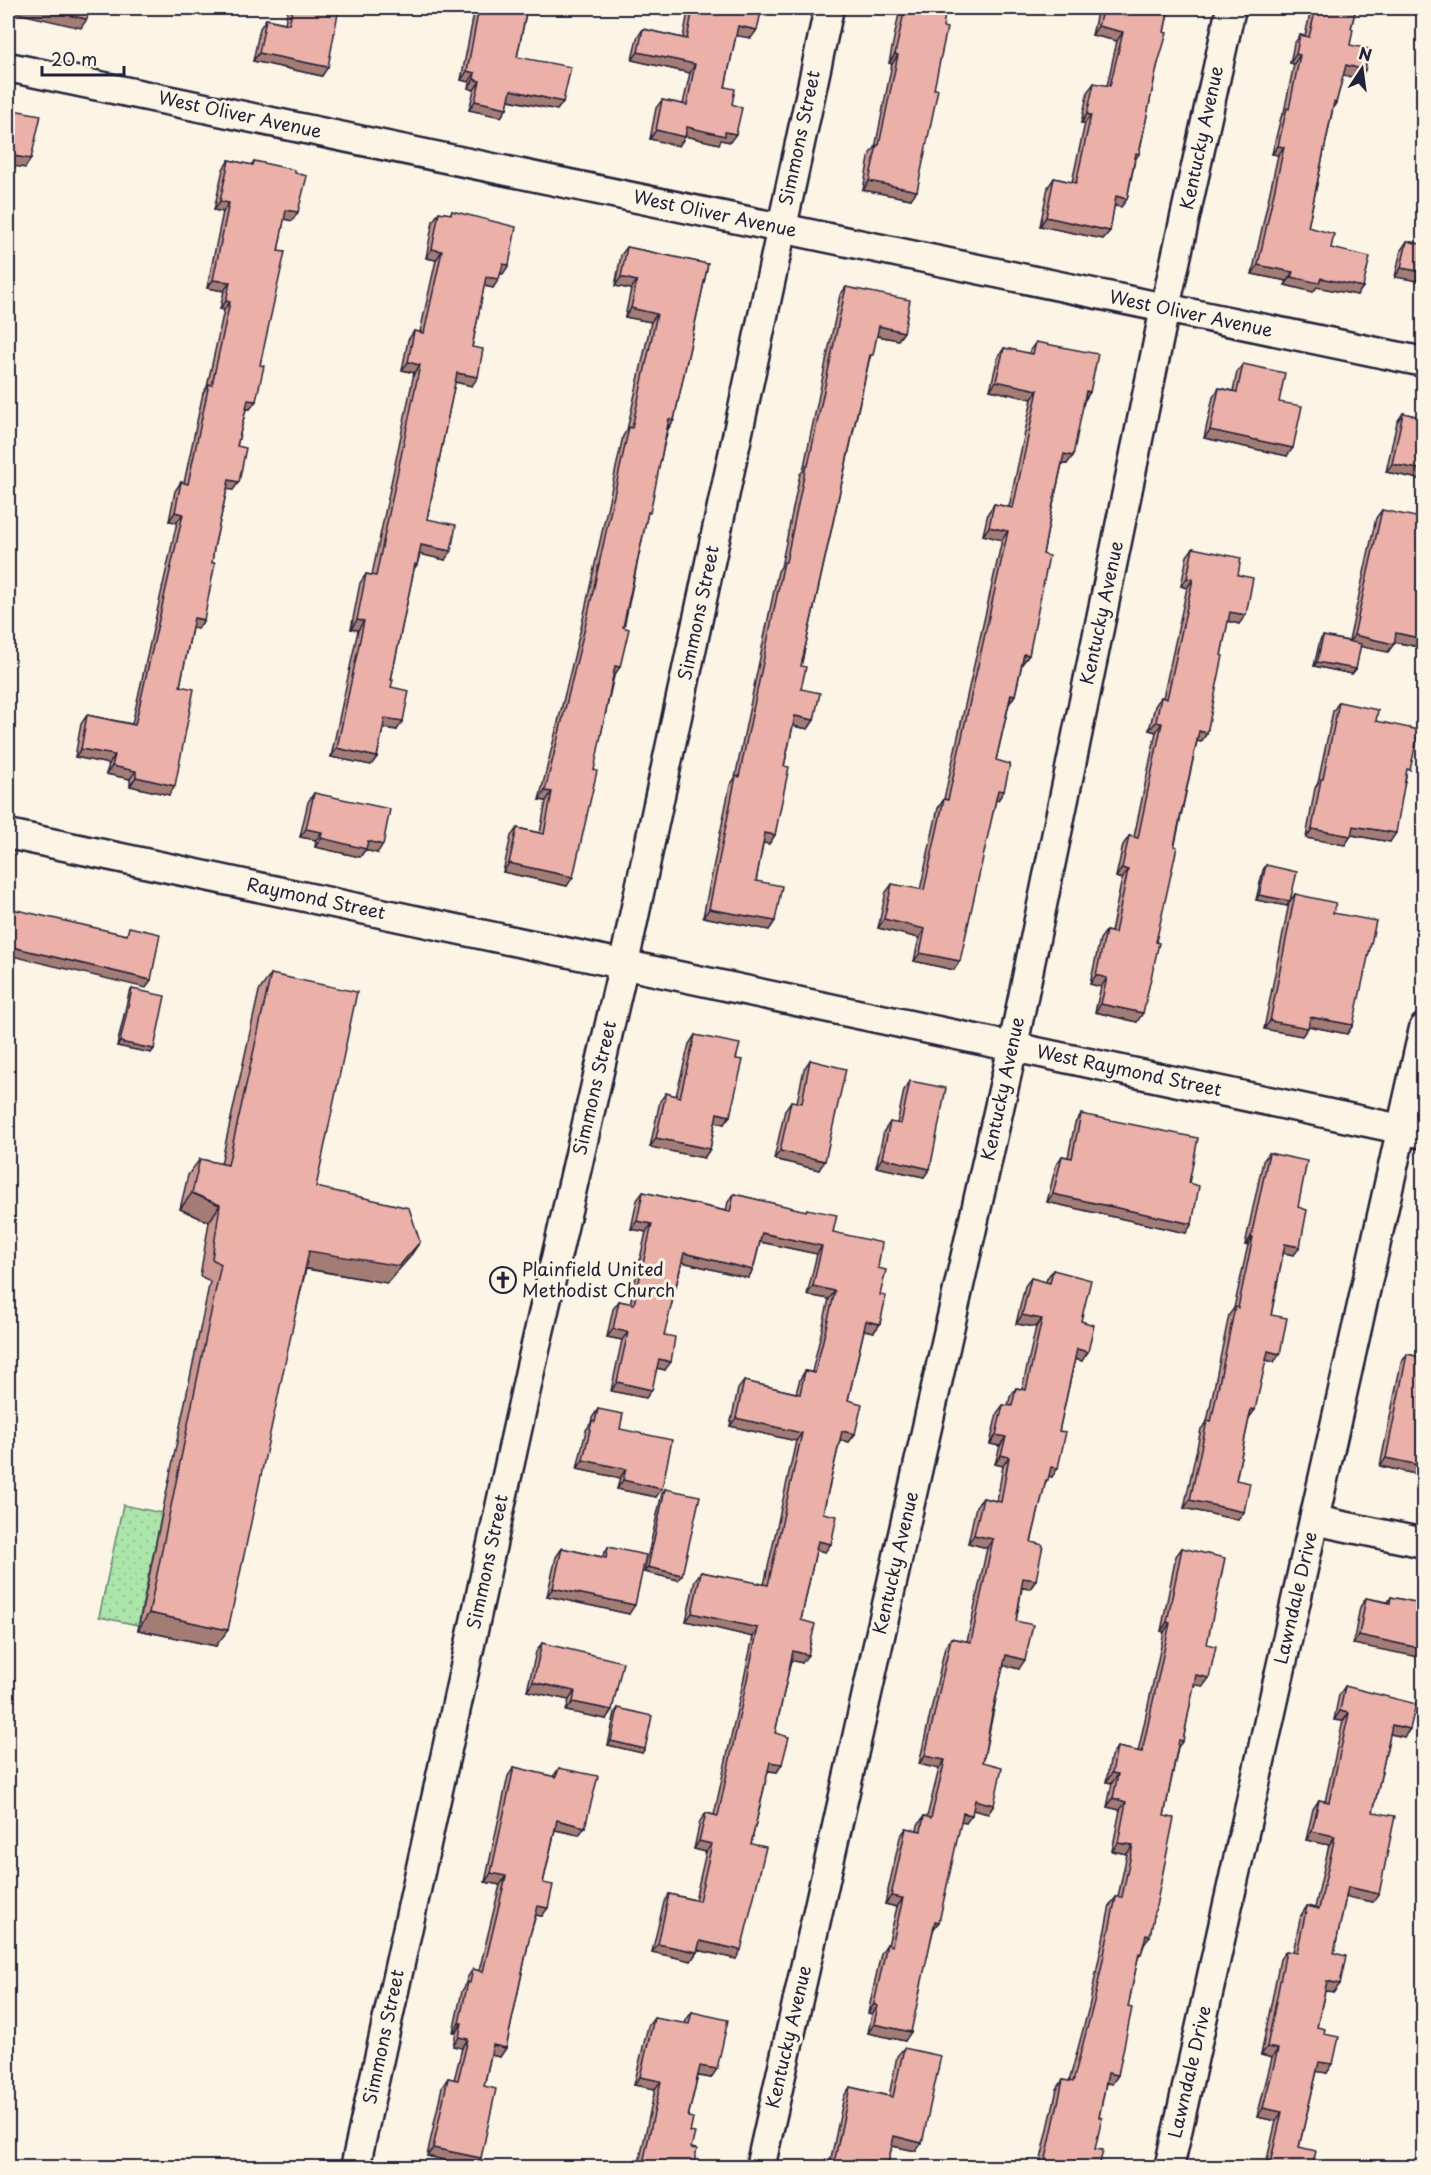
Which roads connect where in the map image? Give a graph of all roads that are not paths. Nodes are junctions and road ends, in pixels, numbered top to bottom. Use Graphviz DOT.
graph roads {
  1 [pos="829,8"];
  2 [pos="1231,8"];
  3 [pos="8,67"];
  4 [pos="781,228"];
  5 [pos="1165,308"];
  6 [pos="1424,362"];
  7 [pos="8,834"];
  8 [pos="624,963"];
  9 [pos="1424,1029"];
  10 [pos="1013,1046"];
  11 [pos="1412,1132"];
  12 [pos="1314,1520"];
  13 [pos="1424,1543"];
  14 [pos="355,2168"];
  15 [pos="760,2168"];
  16 [pos="1169,2168"];
  1 -- 4 [label="street, Simmons Street"];
  2 -- 5 [label="street, Kentucky Avenue"];
  3 -- 4 [label="street, West Oliver Avenue"];
  4 -- 5 [label="street, West Oliver Avenue"];
  4 -- 8 [label="street, Simmons Street"];
  5 -- 6 [label="street, West Oliver Avenue"];
  5 -- 10 [label="street, Kentucky Avenue"];
  7 -- 8 [label="street, Raymond Street"];
  8 -- 10 [label="street, West Raymond Street"];
  8 -- 14 [label="street, Simmons Street"];
  9 -- 11 [label="street, Lawndale Drive"];
  10 -- 11 [label="street, West Raymond Street"];
  10 -- 15 [label="street, Kentucky Avenue"];
  11 -- 12 [label="street, Lawndale Drive"];
  12 -- 13 [label="street"];
  12 -- 16 [label="street, Lawndale Drive"];
}
